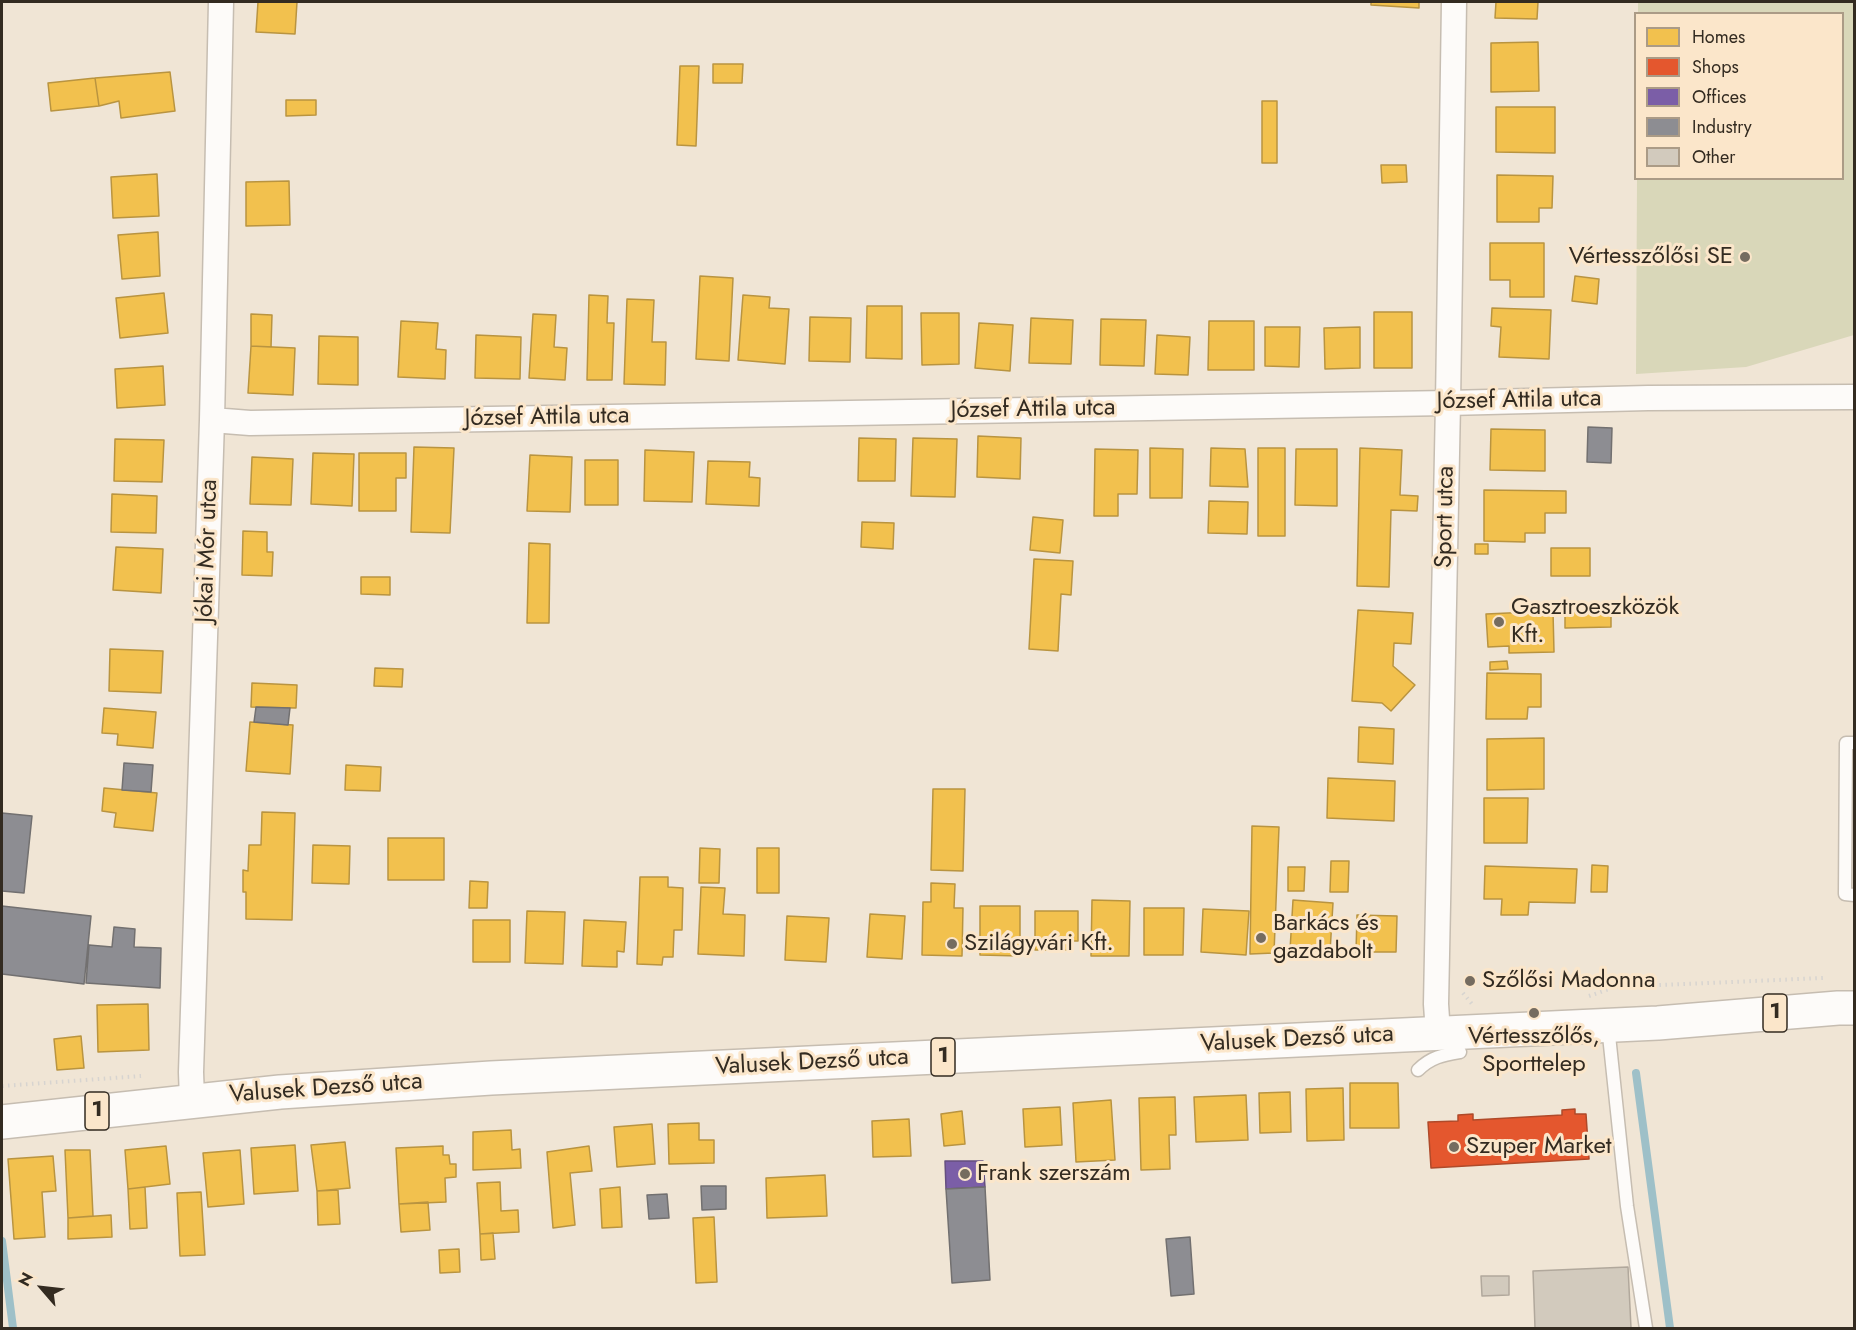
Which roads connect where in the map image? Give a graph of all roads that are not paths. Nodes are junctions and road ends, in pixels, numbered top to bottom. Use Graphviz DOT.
graph roads {
  1 [pos="221,2"];
  2 [pos="1454,2"];
  3 [pos="1854,397"];
  4 [pos="1448,403"];
  5 [pos="212,420"];
  6 [pos="1854,743"];
  7 [pos="1854,895"];
  8 [pos="1854,1008"];
  9 [pos="1608,1024"];
  10 [pos="1445,1032"];
  11 [pos="1418,1070"];
  12 [pos="192,1100"];
  13 [pos="2,1122"];
  14 [pos="1646,1329"];
  1 -- 5 [label="street, Jókai Mór utca"];
  2 -- 4 [label="street, Sport utca"];
  3 -- 4 [label="street, József Attila utca"];
  4 -- 5 [label="street, József Attila utca"];
  4 -- 10 [label="street, Sport utca"];
  5 -- 12 [label="street, Jókai Mór utca"];
  6 -- 7 [label="lane"];
  8 -- 9 [label="main road, Valusek Dezső utca / 1"];
  9 -- 10 [label="main road, Valusek Dezső utca / 1"];
  9 -- 14 [label="lane"];
  10 -- 11 [label="lane"];
  10 -- 12 [label="main road, Valusek Dezső utca / 1"];
  12 -- 13 [label="main road, Valusek Dezső utca / 1"];
}
